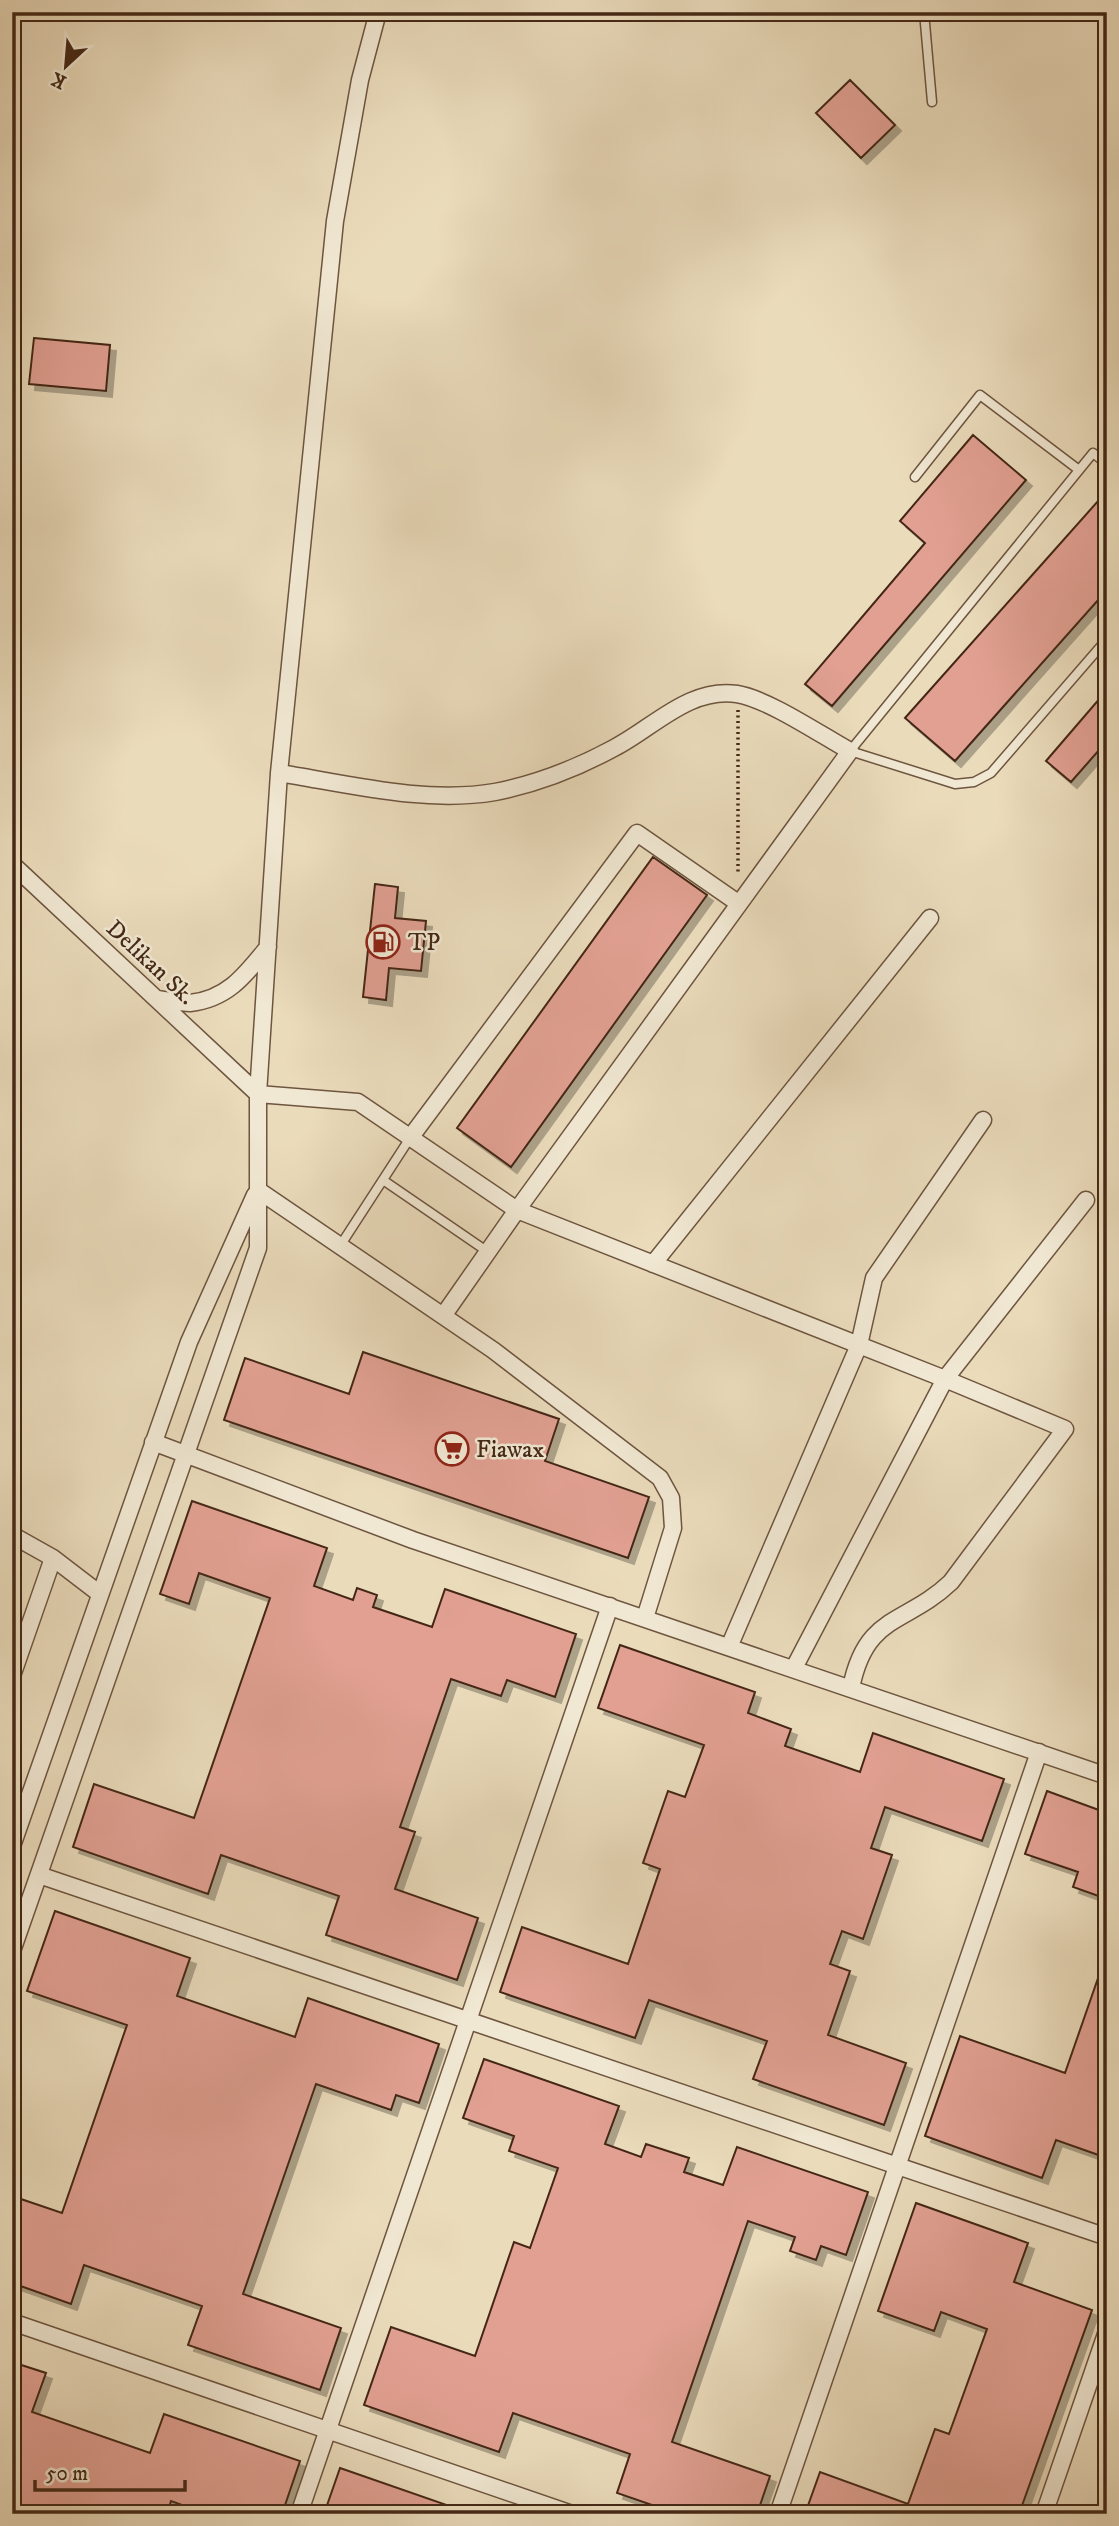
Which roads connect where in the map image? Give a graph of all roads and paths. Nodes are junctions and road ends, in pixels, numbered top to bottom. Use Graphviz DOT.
graph roads {
  1 [pos="378,12"];
  2 [pos="924,12"];
  3 [pos="932,102"];
  4 [pos="1107,464"];
  5 [pos="1079,470"];
  6 [pos="915,477"];
  7 [pos="1107,639"];
  8 [pos="738,694"];
  9 [pos="850,751"];
  10 [pos="279,773"];
  11 [pos="12,864"];
  12 [pos="738,903"];
  13 [pos="930,918"];
  14 [pos="268,947"];
  15 [pos="157,999"];
  16 [pos="258,1094"];
  17 [pos="983,1120"];
  18 [pos="410,1138"];
  19 [pos="383,1180"];
  20 [pos="258,1190"];
  21 [pos="1086,1200"];
  22 [pos="517,1210"];
  23 [pos="340,1246"];
  24 [pos="488,1252"];
  25 [pos="653,1264"];
  26 [pos="443,1316"];
  27 [pos="859,1345"];
  28 [pos="945,1379"];
  29 [pos="153,1443"];
  30 [pos="185,1455"];
  31 [pos="12,1535"];
  32 [pos="53,1558"];
  33 [pos="100,1594"];
  34 [pos="610,1606"];
  35 [pos="645,1618"];
  36 [pos="729,1647"];
  37 [pos="794,1668"];
  38 [pos="12,1676"];
  39 [pos="851,1688"];
  40 [pos="1039,1752"];
  41 [pos="1107,1776"];
  42 [pos="12,1846"];
  43 [pos="39,1875"];
  44 [pos="12,1951"];
  45 [pos="468,2021"];
  46 [pos="897,2166"];
  47 [pos="1107,2237"];
  48 [pos="12,2322"];
  49 [pos="1107,2332"];
  50 [pos="328,2430"];
  51 [pos="299,2514"];
  52 [pos="572,2514"];
  53 [pos="778,2514"];
  54 [pos="1044,2514"];
  1 -- 10 [label="street"];
  2 -- 3 [label="lane"];
  4 -- 5 [label="lane"];
  5 -- 6 [label="lane"];
  5 -- 9 [label="lane"];
  7 -- 9 [label="lane"];
  8 -- 9 [label="street"];
  8 -- 10 [label="street"];
  8 -- 12 [label="path"];
  9 -- 12 [label="street"];
  10 -- 14 [label="street"];
  11 -- 15 [label="street, Delikan Sk."];
  12 -- 18 [label="street"];
  12 -- 22 [label="street"];
  13 -- 25 [label="street"];
  14 -- 15 [label="street"];
  14 -- 16 [label="street"];
  15 -- 16 [label="street, Delikan Sk."];
  16 -- 18 [label="street"];
  16 -- 20 [label="street"];
  17 -- 27 [label="street"];
  18 -- 19 [label="lane"];
  18 -- 22 [label="street"];
  19 -- 23 [label="lane"];
  19 -- 24 [label="lane"];
  20 -- 23 [label="street"];
  20 -- 29 [label="street"];
  20 -- 30 [label="street"];
  21 -- 28 [label="street"];
  22 -- 24 [label="street"];
  22 -- 25 [label="street"];
  23 -- 26 [label="street"];
  24 -- 26 [label="street"];
  25 -- 27 [label="street"];
  26 -- 35 [label="street"];
  27 -- 28 [label="street"];
  27 -- 36 [label="street"];
  28 -- 37 [label="street"];
  28 -- 39 [label="street"];
  29 -- 30 [label="street"];
  29 -- 33 [label="street"];
  30 -- 34 [label="street"];
  30 -- 43 [label="street"];
  31 -- 32 [label="street"];
  32 -- 33 [label="street"];
  32 -- 38 [label="street"];
  33 -- 42 [label="street"];
  34 -- 35 [label="street"];
  34 -- 45 [label="street"];
  35 -- 36 [label="street"];
  36 -- 37 [label="street"];
  37 -- 39 [label="street"];
  39 -- 40 [label="street"];
  40 -- 41 [label="street"];
  40 -- 46 [label="street"];
  43 -- 44 [label="street"];
  43 -- 45 [label="street"];
  45 -- 46 [label="street"];
  45 -- 50 [label="street"];
  46 -- 47 [label="street"];
  46 -- 53 [label="street"];
  48 -- 50 [label="street"];
  49 -- 54 [label="street"];
  50 -- 51 [label="street"];
  50 -- 52 [label="street"];
}
